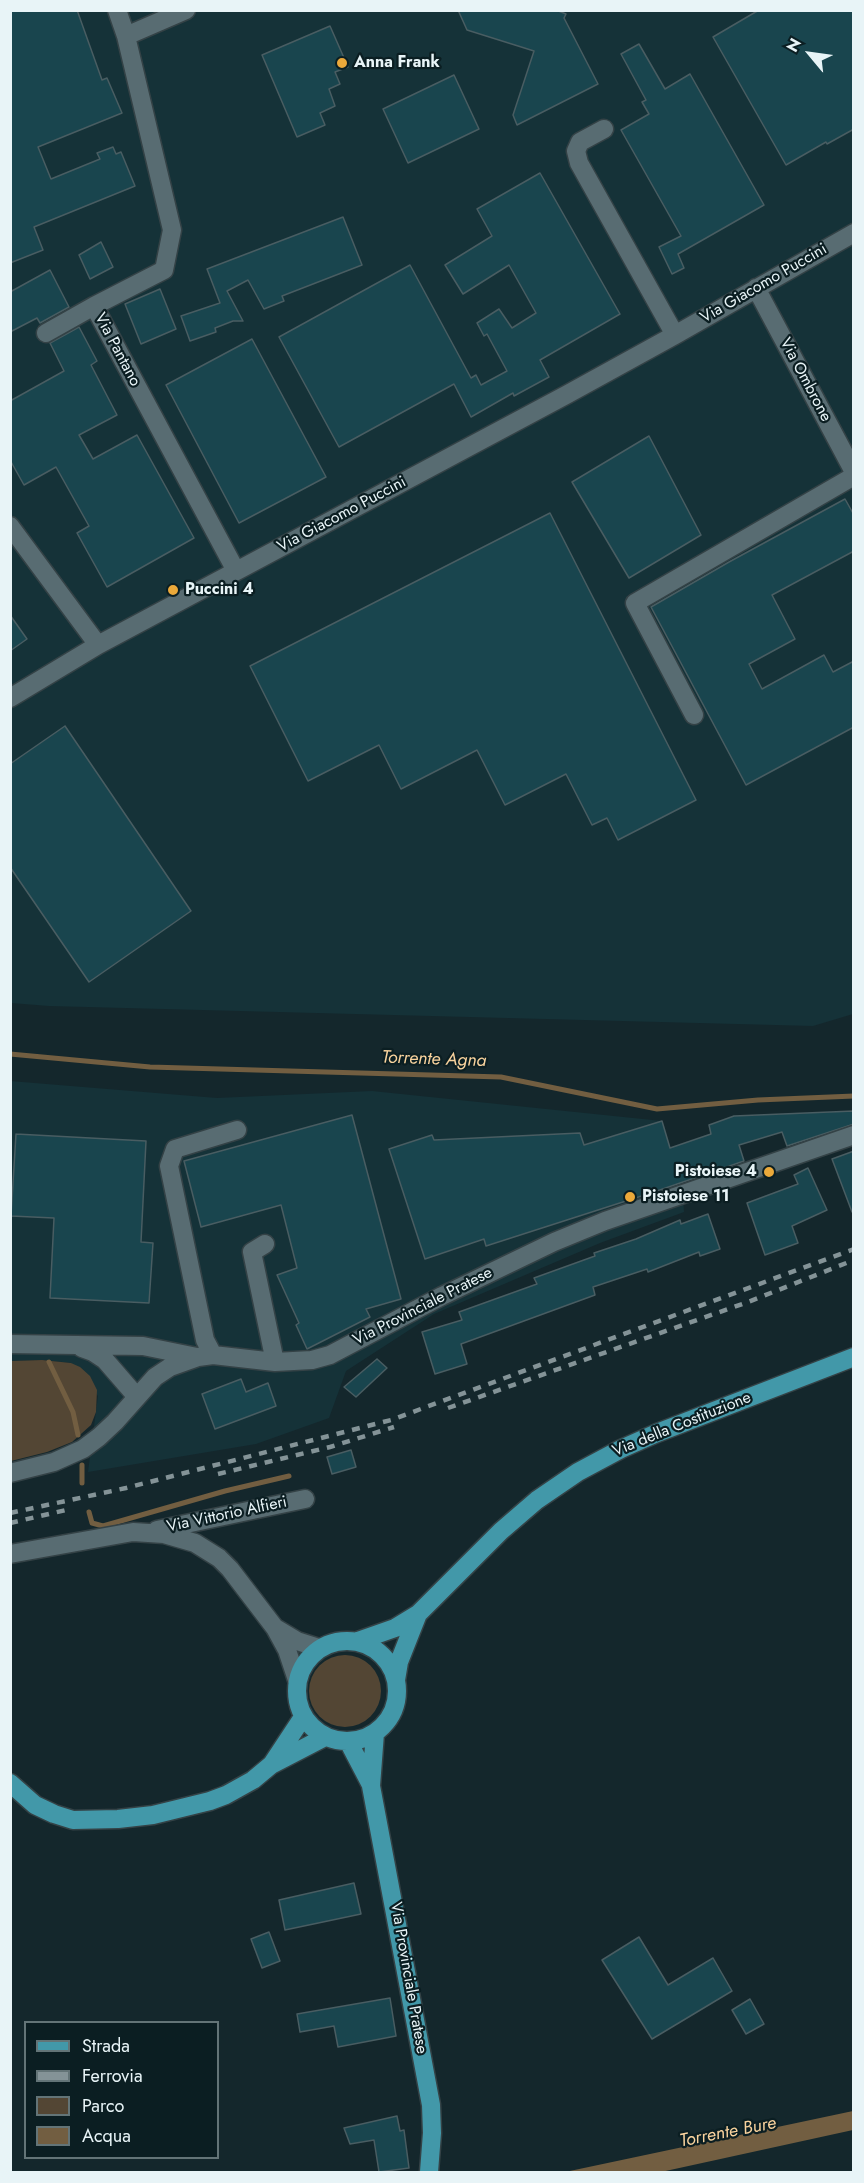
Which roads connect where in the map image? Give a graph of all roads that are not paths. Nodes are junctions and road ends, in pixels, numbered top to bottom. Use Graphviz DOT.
graph roads {
  1 [pos="117,10"];
  2 [pos="186,10"];
  3 [pos="126,36"];
  4 [pos="604,129"];
  5 [pos="854,233"];
  6 [pos="756,288"];
  7 [pos="94,306"];
  8 [pos="46,333"];
  9 [pos="675,335"];
  10 [pos="854,474"];
  11 [pos="10,526"];
  12 [pos="236,571"];
  13 [pos="98,645"];
  14 [pos="10,698"];
  15 [pos="694,715"];
  16 [pos="237,1130"];
  17 [pos="854,1135"];
  18 [pos="265,1244"];
  19 [pos="10,1344"];
  20 [pos="75,1346"];
  21 [pos="206,1356"];
  22 [pos="854,1357"];
  23 [pos="275,1362"];
  24 [pos="137,1397"];
  25 [pos="10,1473"];
  26 [pos="305,1499"];
  27 [pos="149,1532"];
  28 [pos="10,1554"];
  29 [pos="418,1614"];
  30 [pos="275,1628"];
  31 [pos="358,1641"];
  32 [pos="319,1648"];
  33 [pos="297,1680"];
  34 [pos="396,1681"];
  35 [pos="303,1717"];
  36 [pos="375,1733"];
  37 [pos="325,1737"];
  38 [pos="348,1741"];
  39 [pos="271,1765"];
  40 [pos="10,1783"];
  41 [pos="371,1786"];
  42 [pos="429,2168"];
  1 -- 3 [label="street, Via Pantano"];
  2 -- 3 [label="street"];
  3 -- 7 [label="street, Via Pantano"];
  4 -- 9 [label="street"];
  5 -- 6 [label="street, Via Giacomo Puccini"];
  6 -- 9 [label="street, Via Giacomo Puccini"];
  6 -- 10 [label="street, Via Ombrone"];
  7 -- 8 [label="street"];
  7 -- 12 [label="street, Via Pantano"];
  9 -- 12 [label="street, Via Giacomo Puccini"];
  10 -- 15 [label="street"];
  11 -- 13 [label="street"];
  12 -- 13 [label="street, Via Giacomo Puccini"];
  13 -- 14 [label="street, Via Giacomo Puccini"];
  16 -- 21 [label="street"];
  17 -- 23 [label="street, Via Provinciale Pratese"];
  18 -- 23 [label="street"];
  19 -- 20 [label="street"];
  20 -- 21 [label="street"];
  20 -- 24 [label="street"];
  21 -- 23 [label="street, Via Provinciale Pratese"];
  21 -- 24 [label="street, Via Provinciale Pratese"];
  22 -- 29 [label="main road, Via della Costituzione"];
  24 -- 25 [label="street, Via Provinciale Pratese"];
  26 -- 27 [label="street, Via Vittorio Alfieri"];
  27 -- 28 [label="street, Via Vittorio Alfieri"];
  27 -- 30 [label="street, Via Vittorio Alfieri"];
  29 -- 31 [label="main road"];
  29 -- 34 [label="main road"];
  30 -- 32 [label="street, Via Vittorio Alfieri"];
  30 -- 33 [label="street, Via Vittorio Alfieri"];
  31 -- 32 [label="main road"];
  31 -- 34 [label="main road"];
  32 -- 33 [label="main road"];
  33 -- 35 [label="main road"];
  34 -- 36 [label="main road"];
  35 -- 37 [label="main road"];
  35 -- 39 [label="main road"];
  36 -- 38 [label="main road"];
  36 -- 41 [label="main road, Via Provinciale Pratese"];
  37 -- 38 [label="main road"];
  37 -- 39 [label="main road"];
  38 -- 41 [label="main road, Via Provinciale Pratese"];
  39 -- 40 [label="main road"];
  41 -- 42 [label="main road, Via Provinciale Pratese"];
}
